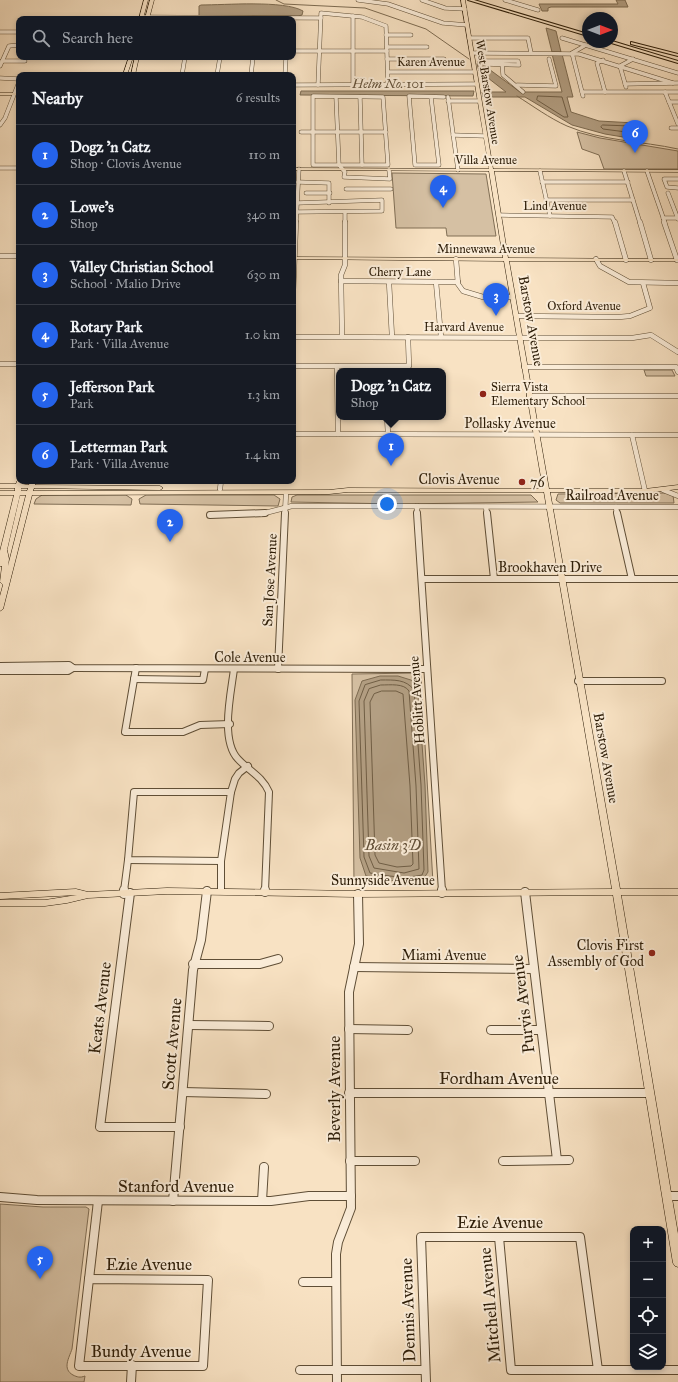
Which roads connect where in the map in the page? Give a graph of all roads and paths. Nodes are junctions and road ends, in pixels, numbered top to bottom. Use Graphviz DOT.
graph roads {
  1 [pos="146,0"];
  2 [pos="152,0"];
  3 [pos="358,0"];
  4 [pos="422,0"];
  5 [pos="470,0"];
  6 [pos="486,0"];
  7 [pos="505,0"];
  8 [pos="524,0"];
  9 [pos="463,1"];
  10 [pos="516,3"];
  11 [pos="465,10"];
  12 [pos="538,10"];
  13 [pos="142,16"];
  14 [pos="148,16"];
  15 [pos="353,16"];
  16 [pos="320,18"];
  17 [pos="296,19"];
  18 [pos="467,25"];
  19 [pos="582,28"];
  20 [pos="0,32"];
  21 [pos="16,32"];
  22 [pos="582,33"];
  23 [pos="411,35"];
  24 [pos="386,36"];
  25 [pos="469,38"];
  26 [pos="562,38"];
  27 [pos="618,40"];
  28 [pos="582,44"];
  29 [pos="618,44"];
  30 [pos="16,45"];
  31 [pos="427,47"];
  32 [pos="582,47"];
  33 [pos="596,48"];
  34 [pos="387,49"];
  35 [pos="296,50"];
  36 [pos="320,51"];
  37 [pos="353,51"];
  38 [pos="472,53"];
  39 [pos="502,53"];
  40 [pos="531,53"];
  41 [pos="548,53"];
  42 [pos="572,53"];
  43 [pos="678,56"];
  44 [pos="387,59"];
  45 [pos="444,59"];
  46 [pos="633,59"];
  47 [pos="129,60"];
  48 [pos="136,60"];
  49 [pos="184,60"];
  50 [pos="220,60"];
  51 [pos="253,60"];
  52 [pos="286,60"];
  53 [pos="603,60"];
  54 [pos="2,61"];
  55 [pos="25,62"];
  56 [pos="678,62"];
  57 [pos="0,66"];
  58 [pos="620,66"];
  59 [pos="126,72"];
  60 [pos="134,72"];
  61 [pos="182,72"];
  62 [pos="218,72"];
  63 [pos="251,72"];
  64 [pos="285,72"];
  65 [pos="388,72"];
  66 [pos="475,72"];
  67 [pos="678,73"];
  68 [pos="0,78"];
  69 [pos="16,79"];
  70 [pos="673,83"];
  71 [pos="678,83"];
  72 [pos="388,84"];
  73 [pos="477,84"];
  74 [pos="625,84"];
  75 [pos="296,85"];
  76 [pos="318,85"];
  77 [pos="353,85"];
  78 [pos="517,85"];
  79 [pos="523,92"];
  80 [pos="605,92"];
  81 [pos="628,92"];
  82 [pos="665,92"];
  83 [pos="678,92"];
  84 [pos="0,94"];
  85 [pos="16,94"];
  86 [pos="16,96"];
  87 [pos="336,97"];
  88 [pos="360,97"];
  89 [pos="431,97"];
  90 [pos="447,98"];
  91 [pos="479,101"];
  92 [pos="669,102"];
  93 [pos="678,102"];
  94 [pos="678,124"];
  95 [pos="0,125"];
  96 [pos="671,128"];
  97 [pos="678,128"];
  98 [pos="301,132"];
  99 [pos="312,132"];
  100 [pos="338,132"];
  101 [pos="361,132"];
  102 [pos="386,132"];
  103 [pos="453,135"];
  104 [pos="485,136"];
  105 [pos="362,166"];
  106 [pos="340,167"];
  107 [pos="0,168"];
  108 [pos="16,168"];
  109 [pos="427,168"];
  110 [pos="299,169"];
  111 [pos="389,170"];
  112 [pos="458,170"];
  113 [pos="491,170"];
  114 [pos="540,171"];
  115 [pos="624,171"];
  116 [pos="647,171"];
  117 [pos="678,172"];
  118 [pos="357,179"];
  119 [pos="380,179"];
  120 [pos="678,179"];
  121 [pos="298,182"];
  122 [pos="542,182"];
  123 [pos="628,182"];
  124 [pos="678,188"];
  125 [pos="346,189"];
  126 [pos="357,189"];
  127 [pos="380,189"];
  128 [pos="392,189"];
  129 [pos="306,193"];
  130 [pos="330,193"];
  131 [pos="671,196"];
  132 [pos="546,200"];
  133 [pos="568,200"];
  134 [pos="606,200"];
  135 [pos="633,200"];
  136 [pos="297,203"];
  137 [pos="329,203"];
  138 [pos="672,203"];
  139 [pos="678,203"];
  140 [pos="569,207"];
  141 [pos="608,208"];
  142 [pos="676,210"];
  143 [pos="297,212"];
  144 [pos="345,212"];
  145 [pos="499,215"];
  146 [pos="550,216"];
  147 [pos="663,219"];
  148 [pos="678,219"];
  149 [pos="296,227"];
  150 [pos="0,256"];
  151 [pos="16,256"];
  152 [pos="296,258"];
  153 [pos="346,258"];
  154 [pos="456,259"];
  155 [pos="506,259"];
  156 [pos="596,260"];
  157 [pos="626,260"];
  158 [pos="651,260"];
  159 [pos="678,260"];
  160 [pos="341,281"];
  161 [pos="389,282"];
  162 [pos="436,282"];
  163 [pos="458,282"];
  164 [pos="643,283"];
  165 [pos="678,283"];
  166 [pos="512,297"];
  167 [pos="516,316"];
  168 [pos="296,337"];
  169 [pos="342,337"];
  170 [pos="392,337"];
  171 [pos="408,337"];
  172 [pos="441,337"];
  173 [pos="520,338"];
  174 [pos="678,352"];
  175 [pos="0,364"];
  176 [pos="16,364"];
  177 [pos="296,366"];
  178 [pos="337,366"];
  179 [pos="524,367"];
  180 [pos="385,368"];
  181 [pos="677,370"];
  182 [pos="529,396"];
  183 [pos="678,396"];
  184 [pos="338,420"];
  185 [pos="387,420"];
  186 [pos="296,434"];
  187 [pos="338,434"];
  188 [pos="388,434"];
  189 [pos="536,435"];
  190 [pos="632,435"];
  191 [pos="678,435"];
  192 [pos="221,484"];
  193 [pos="0,486"];
  194 [pos="19,487"];
  195 [pos="31,487"];
  196 [pos="678,487"];
  197 [pos="220,489"];
  198 [pos="336,490"];
  199 [pos="663,490"];
  200 [pos="285,491"];
  201 [pos="547,491"];
  202 [pos="645,491"];
  203 [pos="0,493"];
  204 [pos="168,493"];
  205 [pos="678,496"];
  206 [pos="417,506"];
  207 [pos="486,506"];
  208 [pos="285,507"];
  209 [pos="549,507"];
  210 [pos="616,507"];
  211 [pos="678,507"];
  212 [pos="210,515"];
  213 [pos="4,548"];
  214 [pos="0,564"];
  215 [pos="494,579"];
  216 [pos="560,579"];
  217 [pos="632,579"];
  218 [pos="678,579"];
  219 [pos="422,580"];
  220 [pos="6,584"];
  221 [pos="0,608"];
  222 [pos="0,666"];
  223 [pos="73,668"];
  224 [pos="136,668"];
  225 [pos="205,669"];
  226 [pos="234,669"];
  227 [pos="278,669"];
  228 [pos="427,669"];
  229 [pos="0,671"];
  230 [pos="134,679"];
  231 [pos="578,681"];
  232 [pos="662,682"];
  233 [pos="230,724"];
  234 [pos="248,766"];
  235 [pos="230,792"];
  236 [pos="128,860"];
  237 [pos="221,861"];
  238 [pos="207,891"];
  239 [pos="222,891"];
  240 [pos="265,892"];
  241 [pos="525,892"];
  242 [pos="615,892"];
  243 [pos="678,892"];
  244 [pos="127,893"];
  245 [pos="442,893"];
  246 [pos="358,894"];
  247 [pos="0,896"];
  248 [pos="88,896"];
  249 [pos="0,903"];
  250 [pos="278,959"];
  251 [pos="194,964"];
  252 [pos="354,967"];
  253 [pos="534,969"];
  254 [pos="188,1025"];
  255 [pos="269,1026"];
  256 [pos="349,1029"];
  257 [pos="408,1030"];
  258 [pos="491,1030"];
  259 [pos="541,1030"];
  260 [pos="183,1092"];
  261 [pos="349,1093"];
  262 [pos="548,1093"];
  263 [pos="266,1094"];
  264 [pos="649,1094"];
  265 [pos="180,1127"];
  266 [pos="556,1160"];
  267 [pos="569,1160"];
  268 [pos="350,1161"];
  269 [pos="415,1161"];
  270 [pos="503,1162"];
  271 [pos="264,1166"];
  272 [pos="351,1196"];
  273 [pos="667,1196"];
  274 [pos="678,1196"];
  275 [pos="0,1197"];
  276 [pos="98,1201"];
  277 [pos="173,1201"];
  278 [pos="262,1202"];
  279 [pos="421,1237"];
  280 [pos="499,1237"];
  281 [pos="678,1263"];
  282 [pos="89,1279"];
  283 [pos="303,1282"];
  284 [pos="336,1282"];
  285 [pos="132,1365"];
  286 [pos="203,1366"];
  287 [pos="300,1370"];
  288 [pos="337,1370"];
  289 [pos="425,1370"];
  290 [pos="598,1370"];
  291 [pos="678,1370"];
  292 [pos="131,1382"];
  293 [pos="337,1382"];
  294 [pos="426,1382"];
  1 -- 13 [label="main road"];
  2 -- 14 [label="main road"];
  3 -- 18 [label="street"];
  4 -- 11 [label="street"];
  5 -- 22 [label="highway"];
  6 -- 19 [label="highway"];
  7 -- 10 [label="street"];
  8 -- 10 [label="street"];
  9 -- 11 [label="main road, West Barstow Avenue"];
  10 -- 12 [label="street"];
  11 -- 18 [label="main road, West Barstow Avenue"];
  15 -- 16 [label="street"];
  15 -- 24 [label="street"];
  15 -- 37 [label="street"];
  16 -- 17 [label="street"];
  16 -- 36 [label="street"];
  18 -- 25 [label="main road, West Barstow Avenue"];
  20 -- 21 [label="street"];
  23 -- 24 [label="street"];
  24 -- 34 [label="street"];
  25 -- 38 [label="main road, West Barstow Avenue"];
  25 -- 40 [label="street"];
  26 -- 28 [label="street"];
  27 -- 43 [label="highway"];
  29 -- 56 [label="highway"];
  30 -- 54 [label="street"];
  31 -- 34 [label="street"];
  32 -- 42 [label="street"];
  33 -- 46 [label="street"];
  34 -- 37 [label="street"];
  34 -- 44 [label="street"];
  35 -- 36 [label="street"];
  36 -- 37 [label="street"];
  36 -- 76 [label="street"];
  37 -- 77 [label="street"];
  38 -- 39 [label="street"];
  38 -- 66 [label="main road, West Barstow Avenue"];
  39 -- 40 [label="street"];
  39 -- 78 [label="street"];
  40 -- 41 [label="street"];
  41 -- 42 [label="street"];
  41 -- 78 [label="street"];
  42 -- 53 [label="street"];
  42 -- 80 [label="street"];
  44 -- 45 [label="street"];
  44 -- 65 [label="street"];
  46 -- 58 [label="street"];
  46 -- 67 [label="street"];
  47 -- 59 [label="main road"];
  48 -- 60 [label="main road"];
  49 -- 61 [label="street"];
  50 -- 62 [label="street"];
  51 -- 63 [label="street"];
  52 -- 64 [label="street"];
  53 -- 58 [label="street"];
  53 -- 80 [label="street"];
  54 -- 55 [label="street"];
  54 -- 57 [label="street"];
  58 -- 70 [label="street"];
  58 -- 74 [label="street"];
  65 -- 66 [label="street, Karen Avenue"];
  65 -- 72 [label="street"];
  66 -- 73 [label="main road, West Barstow Avenue"];
  68 -- 69 [label="street"];
  70 -- 71 [label="street"];
  70 -- 74 [label="street"];
  72 -- 73 [label="street"];
  72 -- 77 [label="street"];
  73 -- 91 [label="main road, West Barstow Avenue"];
  74 -- 81 [label="street"];
  75 -- 76 [label="street"];
  76 -- 77 [label="street"];
  78 -- 79 [label="street"];
  80 -- 81 [label="street"];
  81 -- 82 [label="street"];
  82 -- 83 [label="street"];
  82 -- 92 [label="street"];
  84 -- 85 [label="main road"];
  86 -- 95 [label="street"];
  87 -- 88 [label="street"];
  87 -- 99 [label="street"];
  87 -- 100 [label="street"];
  88 -- 101 [label="street"];
  88 -- 102 [label="street"];
  89 -- 90 [label="street"];
  89 -- 109 [label="street"];
  89 -- 109 [label="street"];
  90 -- 91 [label="street"];
  90 -- 103 [label="street"];
  91 -- 104 [label="main road, West Barstow Avenue"];
  92 -- 93 [label="street"];
  92 -- 94 [label="street"];
  96 -- 97 [label="street"];
  98 -- 99 [label="street"];
  99 -- 100 [label="street"];
  99 -- 106 [label="street"];
  100 -- 101 [label="street"];
  100 -- 106 [label="street"];
  101 -- 102 [label="street"];
  101 -- 105 [label="street"];
  102 -- 105 [label="street"];
  103 -- 104 [label="street"];
  103 -- 112 [label="street"];
  104 -- 113 [label="main road, West Barstow Avenue"];
  105 -- 106 [label="street"];
  106 -- 110 [label="main road, Villa Avenue"];
  106 -- 111 [label="main road, Villa Avenue"];
  106 -- 118 [label="street"];
  107 -- 108 [label="street"];
  109 -- 111 [label="main road, Villa Avenue"];
  109 -- 112 [label="main road, Villa Avenue"];
  110 -- 121 [label="street"];
  111 -- 119 [label="street"];
  112 -- 113 [label="main road, Villa Avenue"];
  113 -- 114 [label="main road, Villa Avenue"];
  113 -- 145 [label="main road, West Barstow Avenue"];
  114 -- 115 [label="main road, Villa Avenue"];
  114 -- 122 [label="street"];
  115 -- 116 [label="main road, Villa Avenue"];
  115 -- 123 [label="street"];
  116 -- 117 [label="main road, Villa Avenue"];
  116 -- 147 [label="street"];
  118 -- 119 [label="street"];
  118 -- 126 [label="street"];
  119 -- 127 [label="street"];
  120 -- 124 [label="street"];
  121 -- 130 [label="street"];
  121 -- 136 [label="street"];
  122 -- 123 [label="street"];
  122 -- 132 [label="street"];
  123 -- 135 [label="street"];
  125 -- 126 [label="street"];
  126 -- 127 [label="street"];
  127 -- 128 [label="street"];
  129 -- 130 [label="street"];
  130 -- 137 [label="street"];
  131 -- 138 [label="street"];
  132 -- 133 [label="street"];
  132 -- 146 [label="street"];
  133 -- 134 [label="street"];
  133 -- 140 [label="street"];
  134 -- 135 [label="street"];
  134 -- 141 [label="street"];
  135 -- 158 [label="street"];
  136 -- 137 [label="street"];
  136 -- 143 [label="street"];
  137 -- 144 [label="street"];
  138 -- 139 [label="street"];
  138 -- 142 [label="street"];
  142 -- 148 [label="street"];
  143 -- 144 [label="street"];
  143 -- 149 [label="street"];
  144 -- 153 [label="street"];
  145 -- 146 [label="street, Lind Avenue"];
  145 -- 155 [label="main road, West Barstow Avenue"];
  146 -- 157 [label="street, Lind Avenue"];
  147 -- 148 [label="street"];
  147 -- 159 [label="street"];
  150 -- 151 [label="street"];
  152 -- 153 [label="main road, Minnewawa Avenue"];
  153 -- 154 [label="main road, Minnewawa Avenue"];
  153 -- 160 [label="street"];
  154 -- 155 [label="main road, Minnewawa Avenue"];
  154 -- 163 [label="street"];
  155 -- 156 [label="main road, Minnewawa Avenue"];
  155 -- 166 [label="main road, Barstow Avenue"];
  156 -- 157 [label="main road, Minnewawa Avenue"];
  156 -- 164 [label="street"];
  157 -- 158 [label="main road, Minnewawa Avenue"];
  158 -- 159 [label="main road, Minnewawa Avenue"];
  160 -- 161 [label="street, Cherry Lane"];
  160 -- 169 [label="street"];
  161 -- 162 [label="street, Cherry Lane"];
  161 -- 170 [label="street"];
  162 -- 163 [label="street, Cherry Lane"];
  162 -- 172 [label="street"];
  163 -- 166 [label="street"];
  164 -- 165 [label="street"];
  164 -- 167 [label="street, Oxford Avenue"];
  166 -- 167 [label="main road, Barstow Avenue"];
  167 -- 173 [label="main road, Barstow Avenue"];
  168 -- 169 [label="street, Harvard Avenue"];
  169 -- 170 [label="street, Harvard Avenue"];
  170 -- 171 [label="street, Harvard Avenue"];
  171 -- 172 [label="street, Harvard Avenue"];
  171 -- 180 [label="street"];
  172 -- 173 [label="street, Harvard Avenue"];
  173 -- 174 [label="street, Harvard Avenue"];
  173 -- 179 [label="main road, Barstow Avenue"];
  175 -- 176 [label="street"];
  177 -- 178 [label="street"];
  178 -- 180 [label="street"];
  179 -- 181 [label="street"];
  179 -- 182 [label="main road, Barstow Avenue"];
  182 -- 183 [label="street"];
  182 -- 189 [label="main road, Barstow Avenue"];
  184 -- 187 [label="street"];
  185 -- 188 [label="street"];
  186 -- 187 [label="street, Pollasky Avenue"];
  187 -- 188 [label="street, Pollasky Avenue"];
  188 -- 189 [label="street, Pollasky Avenue"];
  189 -- 190 [label="street, Pollasky Avenue"];
  189 -- 201 [label="main road, Barstow Avenue"];
  190 -- 191 [label="street, Pollasky Avenue"];
  190 -- 202 [label="street"];
  192 -- 197 [label="street"];
  193 -- 194 [label="main road, Clovis Avenue"];
  194 -- 195 [label="main road, Clovis Avenue"];
  194 -- 203 [label="main road, Clovis Avenue"];
  194 -- 213 [label="main road"];
  195 -- 197 [label="main road, Clovis Avenue"];
  195 -- 204 [label="main road, Clovis Avenue"];
  195 -- 220 [label="main road"];
  196 -- 199 [label="main road, Clovis Avenue"];
  197 -- 200 [label="main road, Clovis Avenue"];
  197 -- 204 [label="main road"];
  198 -- 200 [label="main road, Clovis Avenue"];
  198 -- 200 [label="main road, Clovis Avenue"];
  198 -- 201 [label="main road, Clovis Avenue"];
  199 -- 202 [label="main road, Clovis Avenue"];
  199 -- 205 [label="street"];
  200 -- 204 [label="main road, Clovis Avenue"];
  200 -- 208 [label="street, San Jose Avenue"];
  201 -- 202 [label="main road, Clovis Avenue"];
  201 -- 209 [label="main road, Barstow Avenue"];
  206 -- 207 [label="street, Railroad Avenue"];
  206 -- 208 [label="street, Railroad Avenue"];
  206 -- 219 [label="street, Hoblitt Avenue"];
  207 -- 209 [label="street, Railroad Avenue"];
  207 -- 215 [label="street"];
  208 -- 212 [label="street, Railroad Avenue"];
  208 -- 227 [label="street, San Jose Avenue"];
  209 -- 210 [label="street, Railroad Avenue"];
  209 -- 216 [label="main road, Barstow Avenue"];
  210 -- 211 [label="street, Railroad Avenue"];
  210 -- 217 [label="street"];
  213 -- 214 [label="main road"];
  213 -- 220 [label="main road"];
  215 -- 216 [label="street, Brookhaven Drive"];
  215 -- 219 [label="street, Brookhaven Drive"];
  216 -- 217 [label="street, Brookhaven Drive"];
  216 -- 231 [label="main road, Barstow Avenue"];
  217 -- 218 [label="street, Brookhaven Drive"];
  219 -- 228 [label="street, Hoblitt Avenue"];
  220 -- 221 [label="main road"];
  222 -- 223 [label="street, Cole Avenue"];
  223 -- 224 [label="street, Cole Avenue"];
  223 -- 229 [label="street, Cole Avenue"];
  224 -- 225 [label="street, Cole Avenue"];
  224 -- 230 [label="street"];
  225 -- 226 [label="street, Cole Avenue"];
  225 -- 230 [label="street"];
  226 -- 227 [label="street, Cole Avenue"];
  226 -- 233 [label="street"];
  227 -- 228 [label="street, Cole Avenue"];
  228 -- 245 [label="street, Hoblitt Avenue"];
  230 -- 233 [label="street"];
  231 -- 232 [label="street"];
  231 -- 242 [label="main road, Barstow Avenue"];
  233 -- 234 [label="street"];
  234 -- 235 [label="street"];
  234 -- 240 [label="street"];
  235 -- 236 [label="street, Keats Avenue"];
  235 -- 237 [label="street"];
  236 -- 237 [label="street"];
  236 -- 244 [label="street, Keats Avenue"];
  237 -- 239 [label="street"];
  238 -- 239 [label="main road, Sunnyside Avenue"];
  238 -- 244 [label="main road, Sunnyside Avenue"];
  238 -- 251 [label="street, Scott Avenue"];
  239 -- 240 [label="main road, Sunnyside Avenue"];
  240 -- 246 [label="main road, Sunnyside Avenue"];
  241 -- 242 [label="main road, Sunnyside Avenue"];
  241 -- 245 [label="main road, Sunnyside Avenue"];
  241 -- 253 [label="street, Purvis Avenue"];
  242 -- 243 [label="main road, Sunnyside Avenue"];
  242 -- 264 [label="main road, Barstow Avenue"];
  244 -- 248 [label="main road, Sunnyside Avenue"];
  244 -- 265 [label="street, Keats Avenue"];
  245 -- 246 [label="main road, Sunnyside Avenue"];
  246 -- 252 [label="street, Beverly Avenue"];
  247 -- 248 [label="main road, Sunnyside Avenue"];
  248 -- 249 [label="main road, Sunnyside Avenue"];
  250 -- 251 [label="street"];
  251 -- 254 [label="street, Scott Avenue"];
  252 -- 253 [label="street, Miami Avenue"];
  252 -- 256 [label="street, Beverly Avenue"];
  253 -- 259 [label="street, Purvis Avenue"];
  254 -- 255 [label="street"];
  254 -- 260 [label="street, Scott Avenue"];
  256 -- 257 [label="street"];
  256 -- 261 [label="street, Beverly Avenue"];
  258 -- 259 [label="street"];
  259 -- 262 [label="street, Purvis Avenue"];
  260 -- 263 [label="street"];
  260 -- 265 [label="street, Scott Avenue"];
  261 -- 262 [label="street, Fordham Avenue"];
  261 -- 268 [label="street, Beverly Avenue"];
  262 -- 264 [label="street, Fordham Avenue"];
  262 -- 266 [label="street, Purvis Avenue"];
  264 -- 273 [label="main road, Barstow Avenue"];
  265 -- 277 [label="street, Scott Avenue"];
  266 -- 267 [label="street"];
  266 -- 270 [label="street"];
  268 -- 269 [label="street"];
  268 -- 272 [label="street, Beverly Avenue"];
  271 -- 278 [label="street"];
  272 -- 278 [label="street, Stanford Avenue"];
  272 -- 284 [label="street, Beverly Avenue"];
  273 -- 274 [label="street"];
  273 -- 281 [label="main road, Barstow Avenue"];
  275 -- 276 [label="street, Stanford Avenue"];
  276 -- 277 [label="street, Stanford Avenue"];
  276 -- 282 [label="street"];
  277 -- 278 [label="street, Stanford Avenue"];
  279 -- 280 [label="street, Ezie Avenue"];
  279 -- 289 [label="street, Dennis Avenue"];
  280 -- 290 [label="street, Ezie Avenue"];
  280 -- 290 [label="street, Mitchell Avenue"];
  282 -- 285 [label="street, Bundy Avenue"];
  282 -- 286 [label="street, Ezie Avenue"];
  283 -- 284 [label="street"];
  284 -- 288 [label="street, Beverly Avenue"];
  285 -- 286 [label="street, Bundy Avenue"];
  285 -- 292 [label="street"];
  287 -- 288 [label="street"];
  288 -- 289 [label="street"];
  288 -- 293 [label="street, Beverly Avenue"];
  289 -- 294 [label="street, Dennis Avenue"];
  290 -- 291 [label="street"];
}
